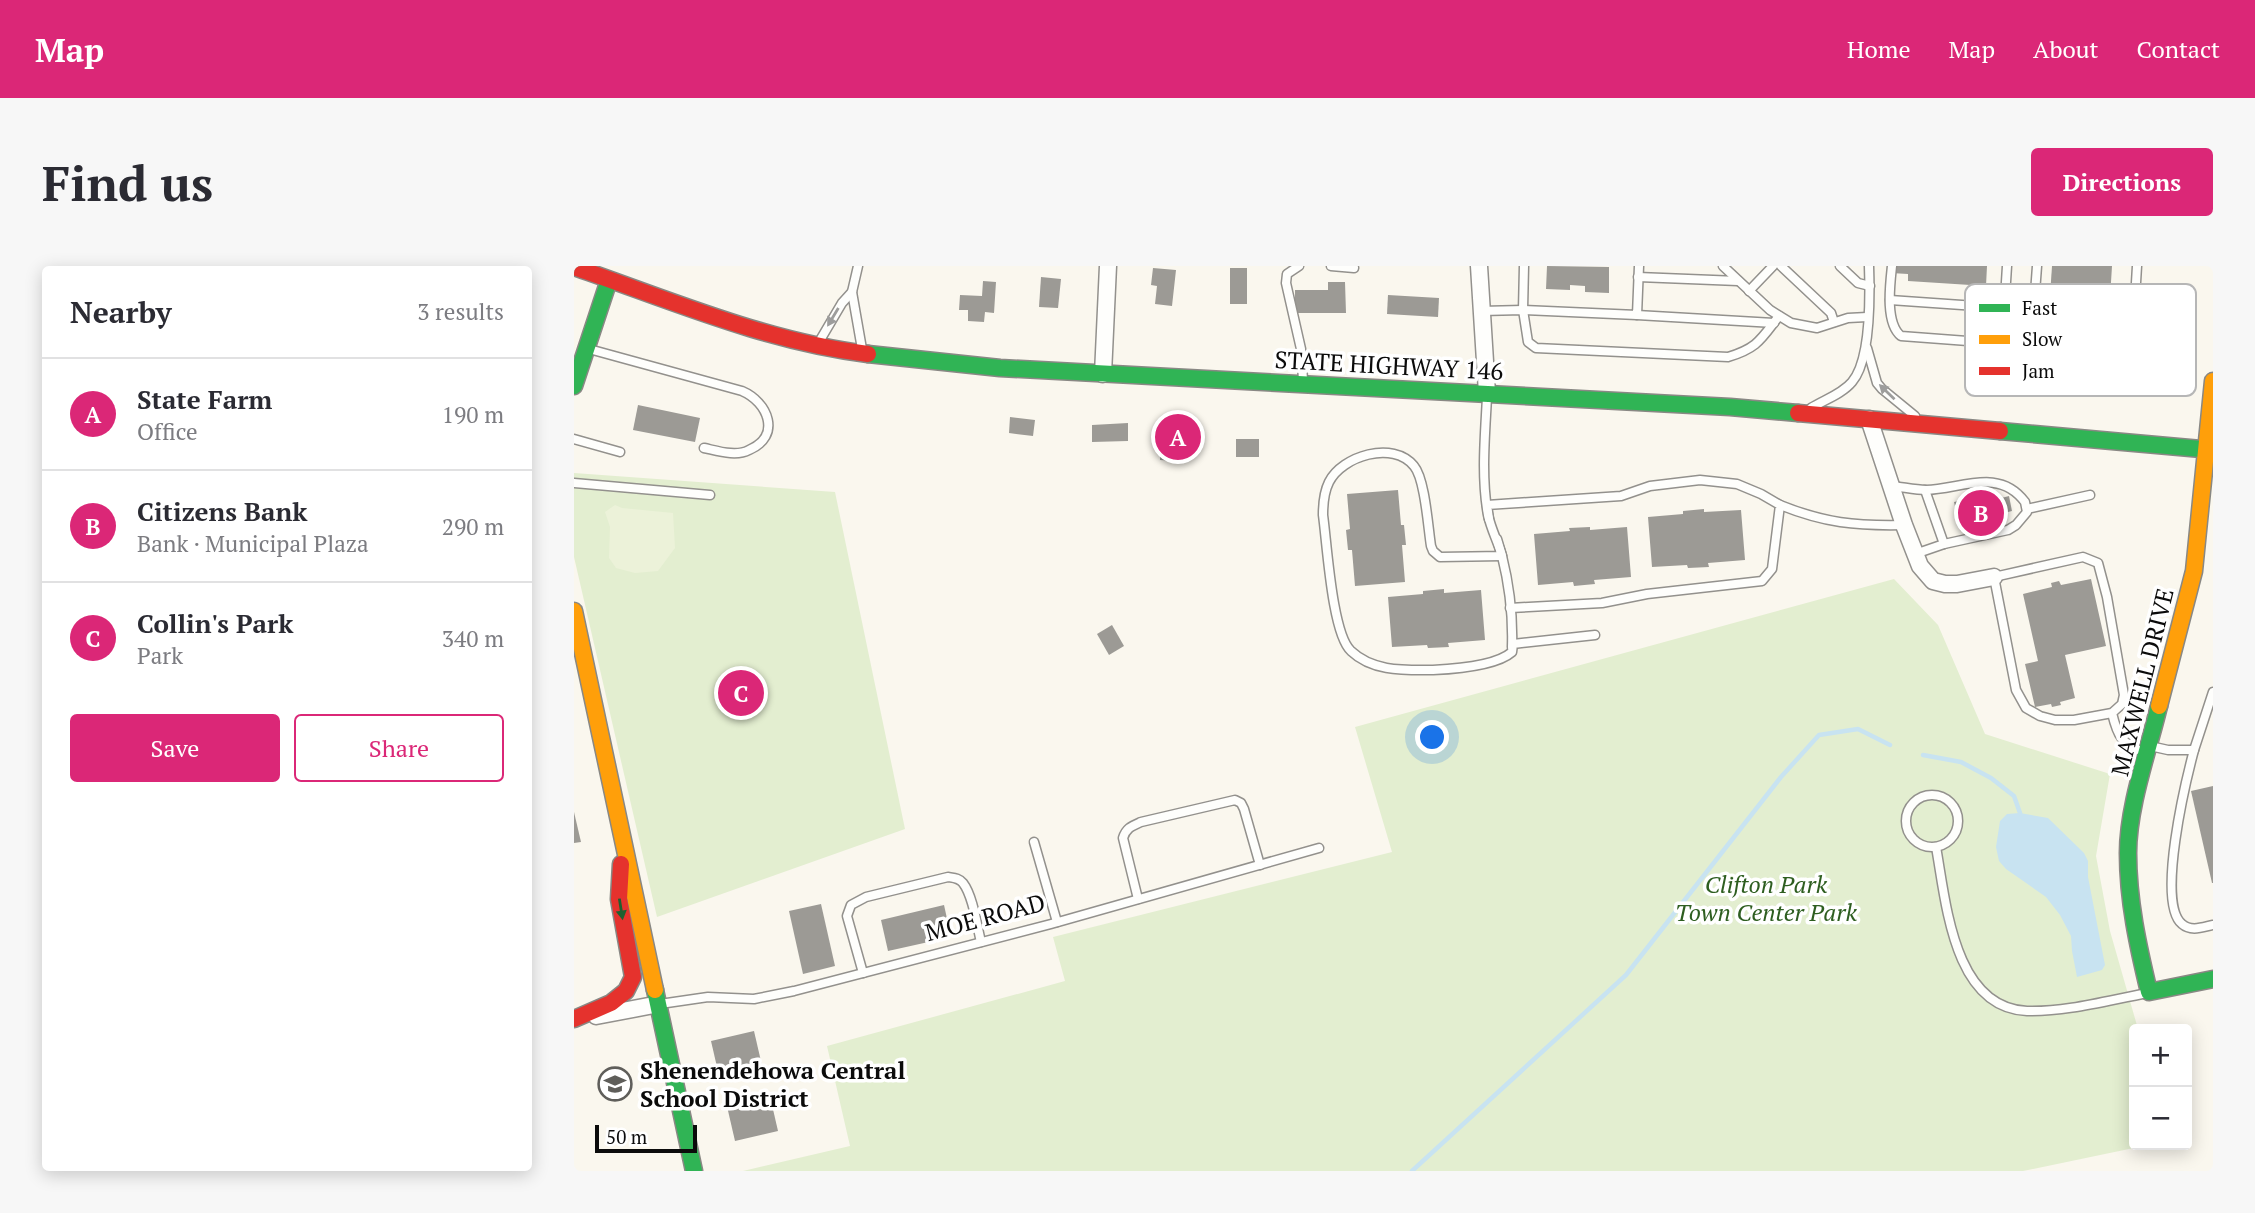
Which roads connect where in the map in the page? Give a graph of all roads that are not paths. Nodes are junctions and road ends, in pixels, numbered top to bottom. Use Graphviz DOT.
graph roads {
  1 [pos="858,266"];
  2 [pos="1108,266"];
  3 [pos="1299,266"];
  4 [pos="1331,266"];
  5 [pos="1479,266"];
  6 [pos="1524,266"];
  7 [pos="1639,266"];
  8 [pos="1773,266"];
  9 [pos="1781,266"];
  10 [pos="1840,266"];
  11 [pos="1869,266"];
  12 [pos="1892,266"];
  13 [pos="2007,266"];
  14 [pos="2037,266"];
  15 [pos="2137,266"];
  16 [pos="574,267"];
  17 [pos="1726,267"];
  18 [pos="1354,268"];
  19 [pos="612,273"];
  20 [pos="1638,277"];
  21 [pos="1738,281"];
  22 [pos="2006,284"];
  23 [pos="2036,284"];
  24 [pos="2136,284"];
  25 [pos="1870,286"];
  26 [pos="1749,291"];
  27 [pos="852,292"];
  28 [pos="1889,300"];
  29 [pos="1965,305"];
  30 [pos="1523,310"];
  31 [pos="1481,311"];
  32 [pos="1637,315"];
  33 [pos="1867,317"];
  34 [pos="1776,319"];
  35 [pos="1834,322"];
  36 [pos="1965,342"];
  37 [pos="817,345"];
  38 [pos="587,348"];
  39 [pos="1867,348"];
  40 [pos="863,353"];
  41 [pos="1103,374"];
  42 [pos="2213,381"];
  43 [pos="1303,384"];
  44 [pos="574,386"];
  45 [pos="1487,393"];
  46 [pos="1801,413"];
  47 [pos="1870,419"];
  48 [pos="1925,424"];
  49 [pos="574,439"];
  50 [pos="704,448"];
  51 [pos="2210,450"];
  52 [pos="620,452"];
  53 [pos="574,483"];
  54 [pos="1892,486"];
  55 [pos="1925,490"];
  56 [pos="710,495"];
  57 [pos="2090,495"];
  58 [pos="1486,505"];
  59 [pos="1780,505"];
  60 [pos="2027,509"];
  61 [pos="1904,525"];
  62 [pos="1944,544"];
  63 [pos="1915,554"];
  64 [pos="1502,556"];
  65 [pos="1994,577"];
  66 [pos="1510,608"];
  67 [pos="574,611"];
  68 [pos="1595,635"];
  69 [pos="1513,644"];
  70 [pos="2213,692"];
  71 [pos="2112,713"];
  72 [pos="2148,750"];
  73 [pos="2194,750"];
  74 [pos="623,841"];
  75 [pos="1034,842"];
  76 [pos="1936,847"];
  77 [pos="1319,848"];
  78 [pos="1260,865"];
  79 [pos="1138,899"];
  80 [pos="1057,922"];
  81 [pos="2213,925"];
  82 [pos="981,942"];
  83 [pos="863,973"];
  84 [pos="2213,979"];
  85 [pos="2150,992"];
  86 [pos="659,1004"];
  87 [pos="574,1020"];
  88 [pos="694,1171"];
  1 -- 27 [label="lane"];
  2 -- 41 [label="street"];
  3 -- 43 [label="lane"];
  4 -- 18 [label="lane"];
  5 -- 31 [label="street"];
  6 -- 30 [label="lane"];
  7 -- 20 [label="lane"];
  8 -- 26 [label="lane"];
  9 -- 35 [label="lane"];
  10 -- 25 [label="lane"];
  11 -- 25 [label="lane"];
  12 -- 28 [label="lane"];
  13 -- 22 [label="lane"];
  14 -- 23 [label="lane"];
  15 -- 24 [label="lane"];
  16 -- 19 [label="main road, STATE HIGHWAY 146"];
  17 -- 21 [label="lane"];
  19 -- 37 [label="main road, STATE HIGHWAY 146"];
  19 -- 38 [label="main road"];
  20 -- 21 [label="lane"];
  20 -- 32 [label="lane"];
  21 -- 26 [label="lane"];
  25 -- 33 [label="lane"];
  26 -- 34 [label="lane"];
  27 -- 37 [label="lane, one-way"];
  27 -- 40 [label="lane"];
  28 -- 29 [label="lane"];
  28 -- 36 [label="lane"];
  30 -- 31 [label="lane"];
  30 -- 32 [label="lane"];
  30 -- 34 [label="lane"];
  31 -- 45 [label="street"];
  32 -- 34 [label="lane"];
  33 -- 35 [label="lane"];
  33 -- 39 [label="lane"];
  34 -- 35 [label="lane"];
  37 -- 40 [label="main road, STATE HIGHWAY 146"];
  38 -- 44 [label="main road"];
  38 -- 50 [label="lane"];
  39 -- 46 [label="lane"];
  48 -- 39 [label="lane, one-way"];
  40 -- 41 [label="main road, STATE HIGHWAY 146"];
  41 -- 43 [label="main road, STATE HIGHWAY 146"];
  42 -- 51 [label="main road, MAXWELL DRIVE"];
  43 -- 45 [label="main road, STATE HIGHWAY 146"];
  45 -- 46 [label="main road, STATE HIGHWAY 146"];
  45 -- 58 [label="lane"];
  46 -- 47 [label="main road, STATE HIGHWAY 146"];
  47 -- 48 [label="main road, STATE HIGHWAY 146"];
  47 -- 54 [label="street"];
  48 -- 51 [label="main road, STATE HIGHWAY 146"];
  49 -- 52 [label="lane"];
  51 -- 72 [label="main road, MAXWELL DRIVE"];
  53 -- 56 [label="lane"];
  54 -- 55 [label="lane"];
  54 -- 61 [label="street"];
  55 -- 60 [label="lane"];
  55 -- 62 [label="lane"];
  57 -- 60 [label="lane"];
  58 -- 59 [label="lane"];
  58 -- 64 [label="lane"];
  59 -- 61 [label="lane"];
  59 -- 66 [label="lane"];
  60 -- 62 [label="lane"];
  61 -- 63 [label="street"];
  62 -- 63 [label="lane"];
  63 -- 65 [label="street"];
  64 -- 66 [label="lane"];
  64 -- 69 [label="lane"];
  65 -- 71 [label="lane"];
  65 -- 71 [label="lane"];
  66 -- 69 [label="lane"];
  67 -- 74 [label="main road"];
  68 -- 69 [label="lane"];
  70 -- 73 [label="lane"];
  71 -- 72 [label="lane"];
  72 -- 73 [label="lane"];
  72 -- 85 [label="main road, MAXWELL DRIVE"];
  73 -- 81 [label="lane"];
  74 -- 86 [label="main road"];
  74 -- 87 [label="main road, one-way"];
  75 -- 80 [label="lane"];
  76 -- 76 [label="lane"];
  76 -- 85 [label="lane"];
  77 -- 78 [label="lane, MOE ROAD"];
  78 -- 79 [label="lane, MOE ROAD"];
  78 -- 79 [label="lane"];
  79 -- 80 [label="lane, MOE ROAD"];
  80 -- 82 [label="lane, MOE ROAD"];
  82 -- 83 [label="lane, MOE ROAD"];
  82 -- 83 [label="lane"];
  83 -- 86 [label="lane, MOE ROAD"];
  84 -- 85 [label="main road"];
  86 -- 87 [label="street"];
  86 -- 88 [label="main road"];
}
